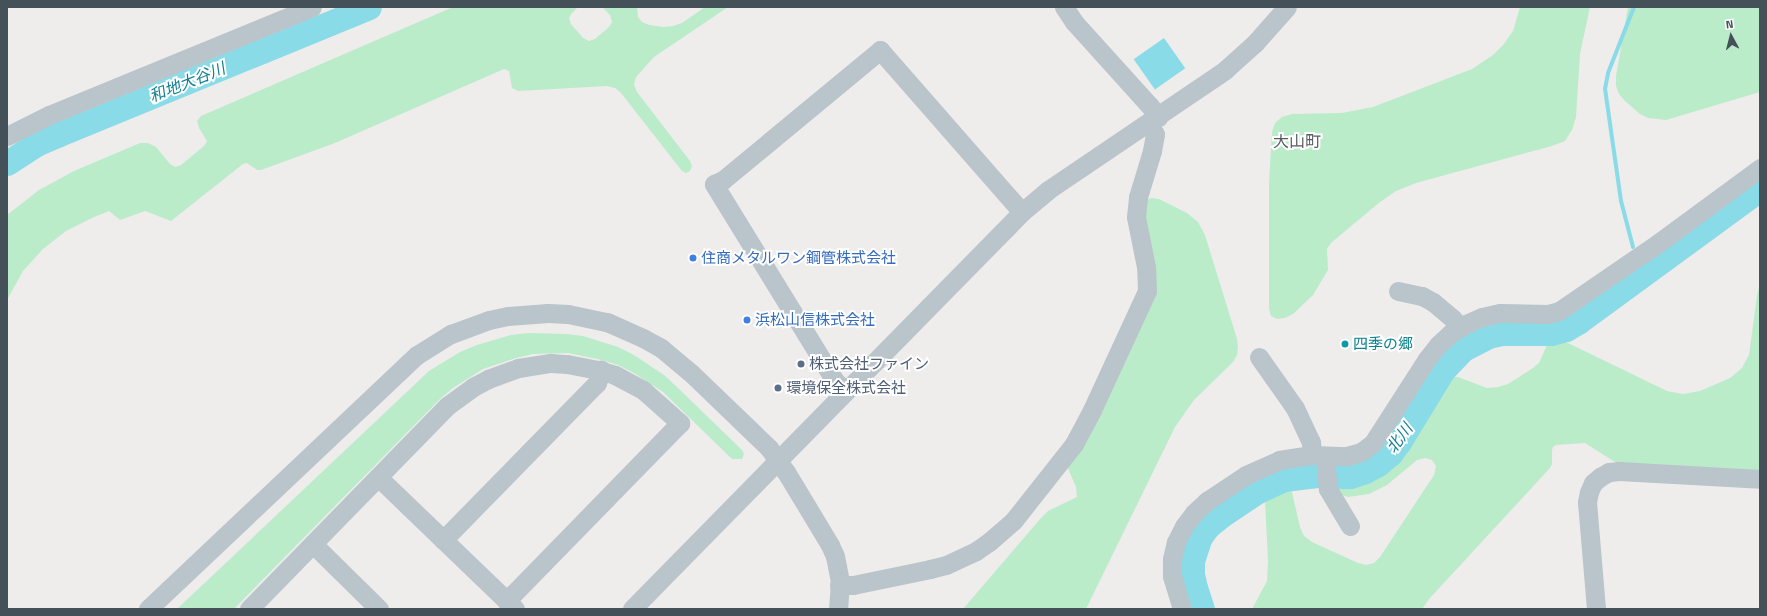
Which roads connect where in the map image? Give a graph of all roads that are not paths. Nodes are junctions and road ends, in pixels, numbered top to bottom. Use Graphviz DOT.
graph roads {
  1 [pos="312,7"];
  2 [pos="1064,7"];
  3 [pos="1287,7"];
  4 [pos="1153,120"];
  5 [pos="7,136"];
  6 [pos="1760,168"];
  7 [pos="1022,212"];
  8 [pos="1398,291"];
  9 [pos="1459,328"];
  10 [pos="1259,357"];
  11 [pos="601,370"];
  12 [pos="846,391"];
  13 [pos="1321,459"];
  14 [pos="778,460"];
  15 [pos="378,477"];
  16 [pos="1760,479"];
  17 [pos="1350,526"];
  18 [pos="443,540"];
  19 [pos="313,544"];
  20 [pos="840,585"];
  21 [pos="510,605"];
  22 [pos="148,609"];
  23 [pos="249,609"];
  24 [pos="380,609"];
  25 [pos="632,609"];
  26 [pos="838,609"];
  27 [pos="1182,609"];
  28 [pos="1596,609"];
  1 -- 5 [label="street"];
  2 -- 4 [label="street"];
  3 -- 4 [label="street"];
  4 -- 7 [label="street"];
  4 -- 20 [label="street"];
  6 -- 9 [label="street"];
  7 -- 12 [label="street"];
  7 -- 12 [label="street"];
  8 -- 9 [label="street"];
  9 -- 13 [label="street"];
  10 -- 13 [label="street"];
  11 -- 15 [label="street"];
  11 -- 18 [label="street"];
  11 -- 21 [label="street"];
  12 -- 14 [label="street"];
  13 -- 17 [label="street"];
  13 -- 27 [label="street"];
  14 -- 20 [label="street"];
  14 -- 22 [label="street"];
  14 -- 25 [label="street"];
  15 -- 18 [label="street"];
  15 -- 19 [label="street"];
  16 -- 28 [label="street"];
  18 -- 21 [label="street"];
  19 -- 23 [label="street"];
  19 -- 24 [label="street"];
  20 -- 26 [label="street"];
}
